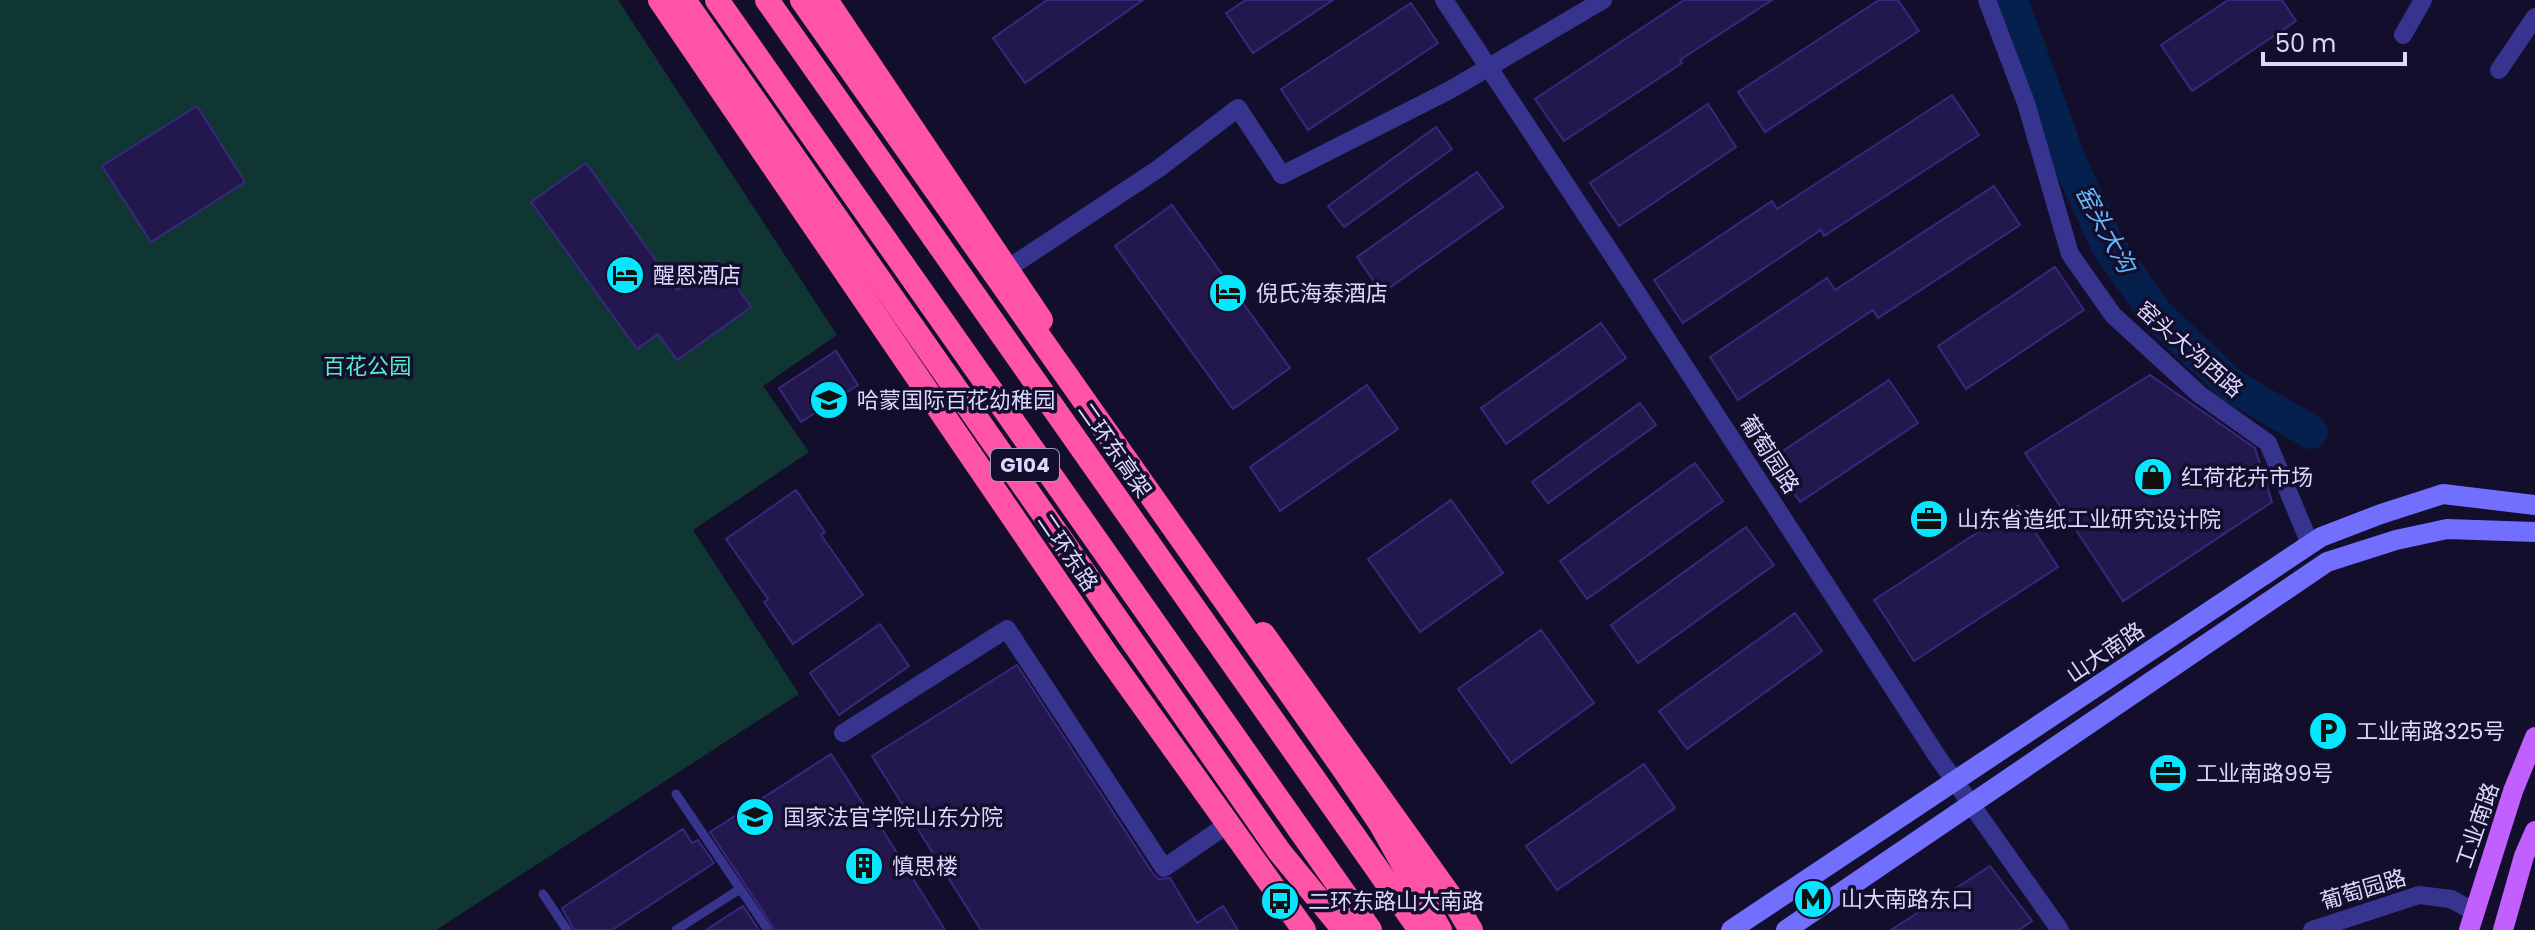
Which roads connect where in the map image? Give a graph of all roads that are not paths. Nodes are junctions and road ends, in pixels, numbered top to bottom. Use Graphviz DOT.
graph roads {
  1 [pos="660,0"];
  2 [pos="684,0"];
  3 [pos="699,0"];
  4 [pos="717,0"];
  5 [pos="767,0"];
  6 [pos="781,0"];
  7 [pos="802,0"];
  8 [pos="826,0"];
  9 [pos="1444,0"];
  10 [pos="1603,0"];
  11 [pos="1987,0"];
  12 [pos="2423,0"];
  13 [pos="2535,17"];
  14 [pos="2403,35"];
  15 [pos="1489,67"];
  16 [pos="2499,70"];
  17 [pos="1007,269"];
  18 [pos="2535,505"];
  19 [pos="2535,532"];
  20 [pos="2310,544"];
  21 [pos="1278,655"];
  22 [pos="1288,727"];
  23 [pos="843,733"];
  24 [pos="2535,737"];
  25 [pos="1955,781"];
  26 [pos="676,794"];
  27 [pos="1228,824"];
  28 [pos="2535,831"];
  29 [pos="1382,862"];
  30 [pos="740,889"];
  31 [pos="543,894"];
  32 [pos="1333,903"];
  33 [pos="1455,903"];
  34 [pos="2471,920"];
  35 [pos="567,930"];
  36 [pos="676,930"];
  37 [pos="768,930"];
  38 [pos="1304,930"];
  39 [pos="1342,930"];
  40 [pos="1351,930"];
  41 [pos="1370,930"];
  42 [pos="1420,930"];
  43 [pos="1430,930"];
  44 [pos="1440,930"];
  45 [pos="1471,930"];
  46 [pos="1731,930"];
  47 [pos="1786,930"];
  48 [pos="2060,930"];
  49 [pos="2312,930"];
  50 [pos="2503,930"];
  1 -- 27 [label="highway, 二环东路"];
  2 -- 39 [label="highway, bridge"];
  3 -- 32 [label="highway, 二环东路 / G104"];
  4 -- 41 [label="highway"];
  5 -- 42 [label="highway, 二环东高架"];
  6 -- 22 [label="highway, G104"];
  7 -- 44 [label="highway, bridge"];
  8 -- 17 [label="highway"];
  9 -- 15 [label="street, 葡萄园路"];
  10 -- 15 [label="street"];
  11 -- 20 [label="street, 窑头大沟西路"];
  12 -- 14 [label="street"];
  13 -- 16 [label="street"];
  15 -- 17 [label="street"];
  15 -- 25 [label="street, 葡萄园路"];
  17 -- 21 [label="highway"];
  18 -- 20 [label="main road, 山大南路"];
  19 -- 47 [label="main road"];
  20 -- 25 [label="main road, 山大南路"];
  21 -- 22 [label="highway"];
  21 -- 33 [label="highway"];
  22 -- 29 [label="highway, G104"];
  23 -- 27 [label="street"];
  24 -- 34 [label="main road, 工业南路"];
  25 -- 46 [label="main road, 山大南路"];
  25 -- 48 [label="street, 葡萄园路"];
  26 -- 30 [label="lane"];
  27 -- 38 [label="highway, 二环东路"];
  28 -- 50 [label="main road"];
  29 -- 33 [label="highway"];
  29 -- 43 [label="highway, G104"];
  30 -- 36 [label="lane"];
  30 -- 37 [label="lane"];
  31 -- 35 [label="lane"];
  32 -- 39 [label="highway, 二环东路"];
  32 -- 40 [label="highway, 二环东路 / G104"];
  33 -- 45 [label="highway"];
  34 -- 49 [label="street, 葡萄园路"];
}
